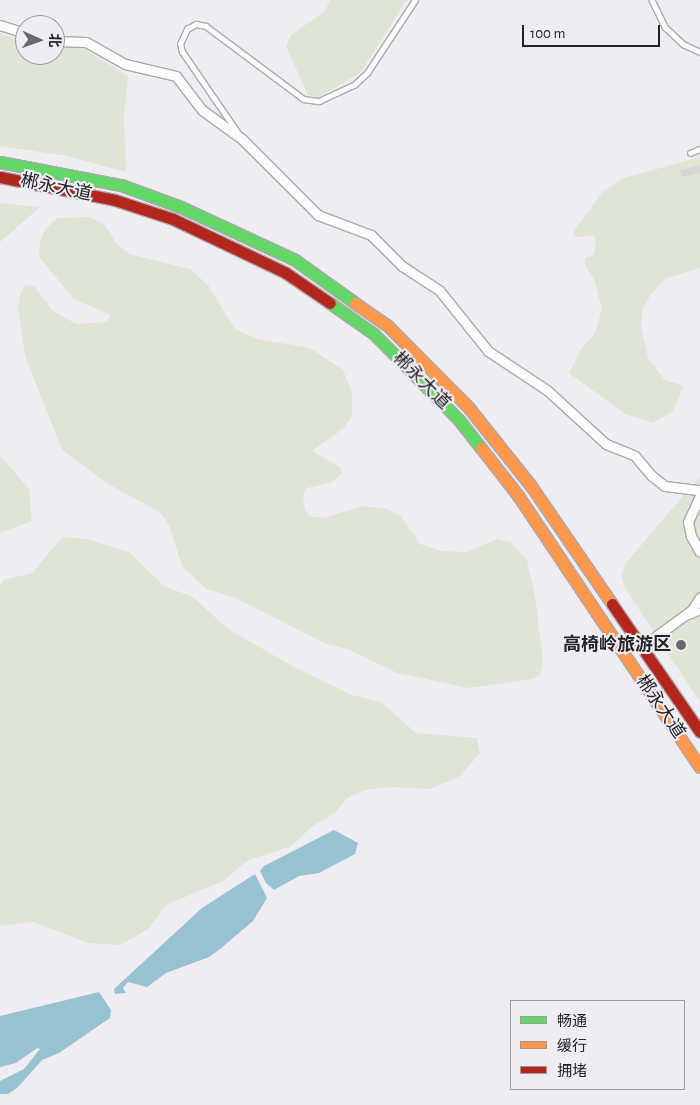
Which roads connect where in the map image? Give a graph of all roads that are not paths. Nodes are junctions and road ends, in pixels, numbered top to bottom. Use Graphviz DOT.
graph roads {
  1 [pos="414,0"];
  2 [pos="652,0"];
  3 [pos="0,25"];
  4 [pos="15,30"];
  5 [pos="65,41"];
  6 [pos="700,52"];
  7 [pos="242,139"];
  8 [pos="700,149"];
  9 [pos="690,153"];
  10 [pos="0,162"];
  11 [pos="0,177"];
  12 [pos="700,490"];
  13 [pos="700,496"];
  14 [pos="700,552"];
  15 [pos="700,598"];
  16 [pos="700,611"];
  17 [pos="681,619"];
  18 [pos="643,646"];
  19 [pos="627,657"];
  20 [pos="700,732"];
  21 [pos="700,767"];
  1 -- 7 [label="lane"];
  2 -- 6 [label="lane"];
  3 -- 4 [label="street"];
  5 -- 7 [label="street"];
  7 -- 12 [label="street"];
  8 -- 9 [label="lane"];
  10 -- 18 [label="highway, 郴永大道"];
  11 -- 19 [label="highway, 郴永大道"];
  13 -- 14 [label="street"];
  15 -- 17 [label="street"];
  16 -- 17 [label="lane"];
  17 -- 18 [label="street"];
  18 -- 19 [label="street"];
  18 -- 20 [label="highway, 郴永大道"];
  19 -- 21 [label="highway, 郴永大道"];
}
